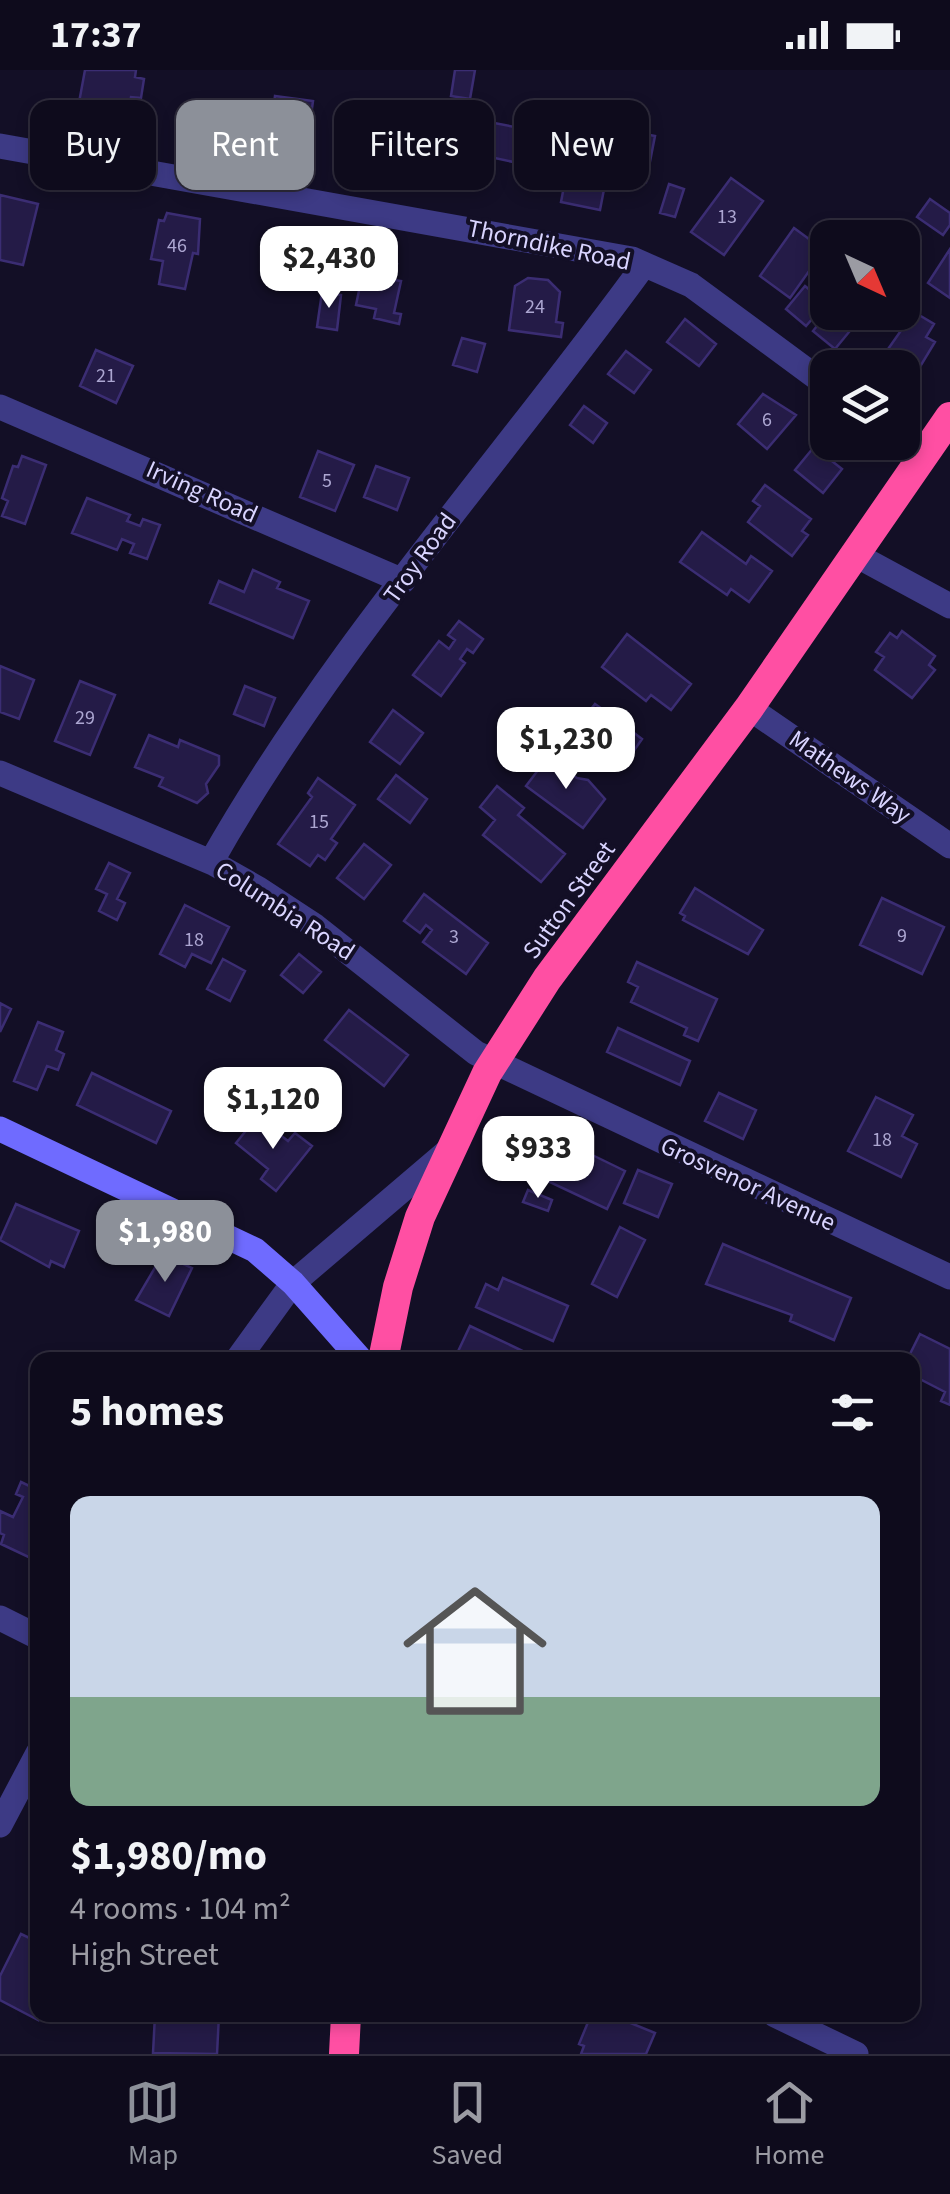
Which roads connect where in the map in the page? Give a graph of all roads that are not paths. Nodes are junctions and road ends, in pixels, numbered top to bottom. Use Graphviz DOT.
graph roads {
  1 [pos="0,146"];
  2 [pos="644,265"];
  3 [pos="810,373"];
  4 [pos="0,408"];
  5 [pos="950,418"];
  6 [pos="920,444"];
  7 [pos="907,460"];
  8 [pos="854,554"];
  9 [pos="403,581"];
  10 [pos="950,606"];
  11 [pos="750,708"];
  12 [pos="0,772"];
  13 [pos="950,846"];
  14 [pos="211,862"];
  15 [pos="494,1062"];
  16 [pos="0,1129"];
  17 [pos="449,1150"];
  18 [pos="950,1277"];
  19 [pos="293,1283"];
  20 [pos="243,1352"];
  21 [pos="354,1352"];
  22 [pos="385,1352"];
  23 [pos="0,1618"];
  24 [pos="30,1633"];
  25 [pos="30,1768"];
  26 [pos="0,1825"];
  27 [pos="346,2022"];
  28 [pos="790,2022"];
  29 [pos="344,2054"];
  30 [pos="856,2054"];
  1 -- 2 [label="street, Thorndike Road"];
  2 -- 3 [label="street, Thorndike Road"];
  2 -- 9 [label="street, Troy Road"];
  4 -- 9 [label="street, Irving Road"];
  5 -- 6 [label="highway, Sutton Street"];
  7 -- 8 [label="highway, Sutton Street"];
  8 -- 10 [label="street"];
  8 -- 11 [label="highway, Sutton Street"];
  9 -- 14 [label="street, Troy Road"];
  11 -- 13 [label="street, Mathews Way"];
  11 -- 15 [label="highway, Sutton Street"];
  12 -- 14 [label="street, Columbia Road"];
  14 -- 15 [label="street, Columbia Road"];
  15 -- 17 [label="highway, Sutton Street"];
  15 -- 18 [label="street, Grosvenor Avenue"];
  16 -- 19 [label="street"];
  17 -- 19 [label="street"];
  17 -- 22 [label="highway, Sutton Street"];
  19 -- 20 [label="street"];
  19 -- 21 [label="street"];
  23 -- 24 [label="street"];
  25 -- 26 [label="street"];
  27 -- 29 [label="highway"];
  28 -- 30 [label="street"];
}
